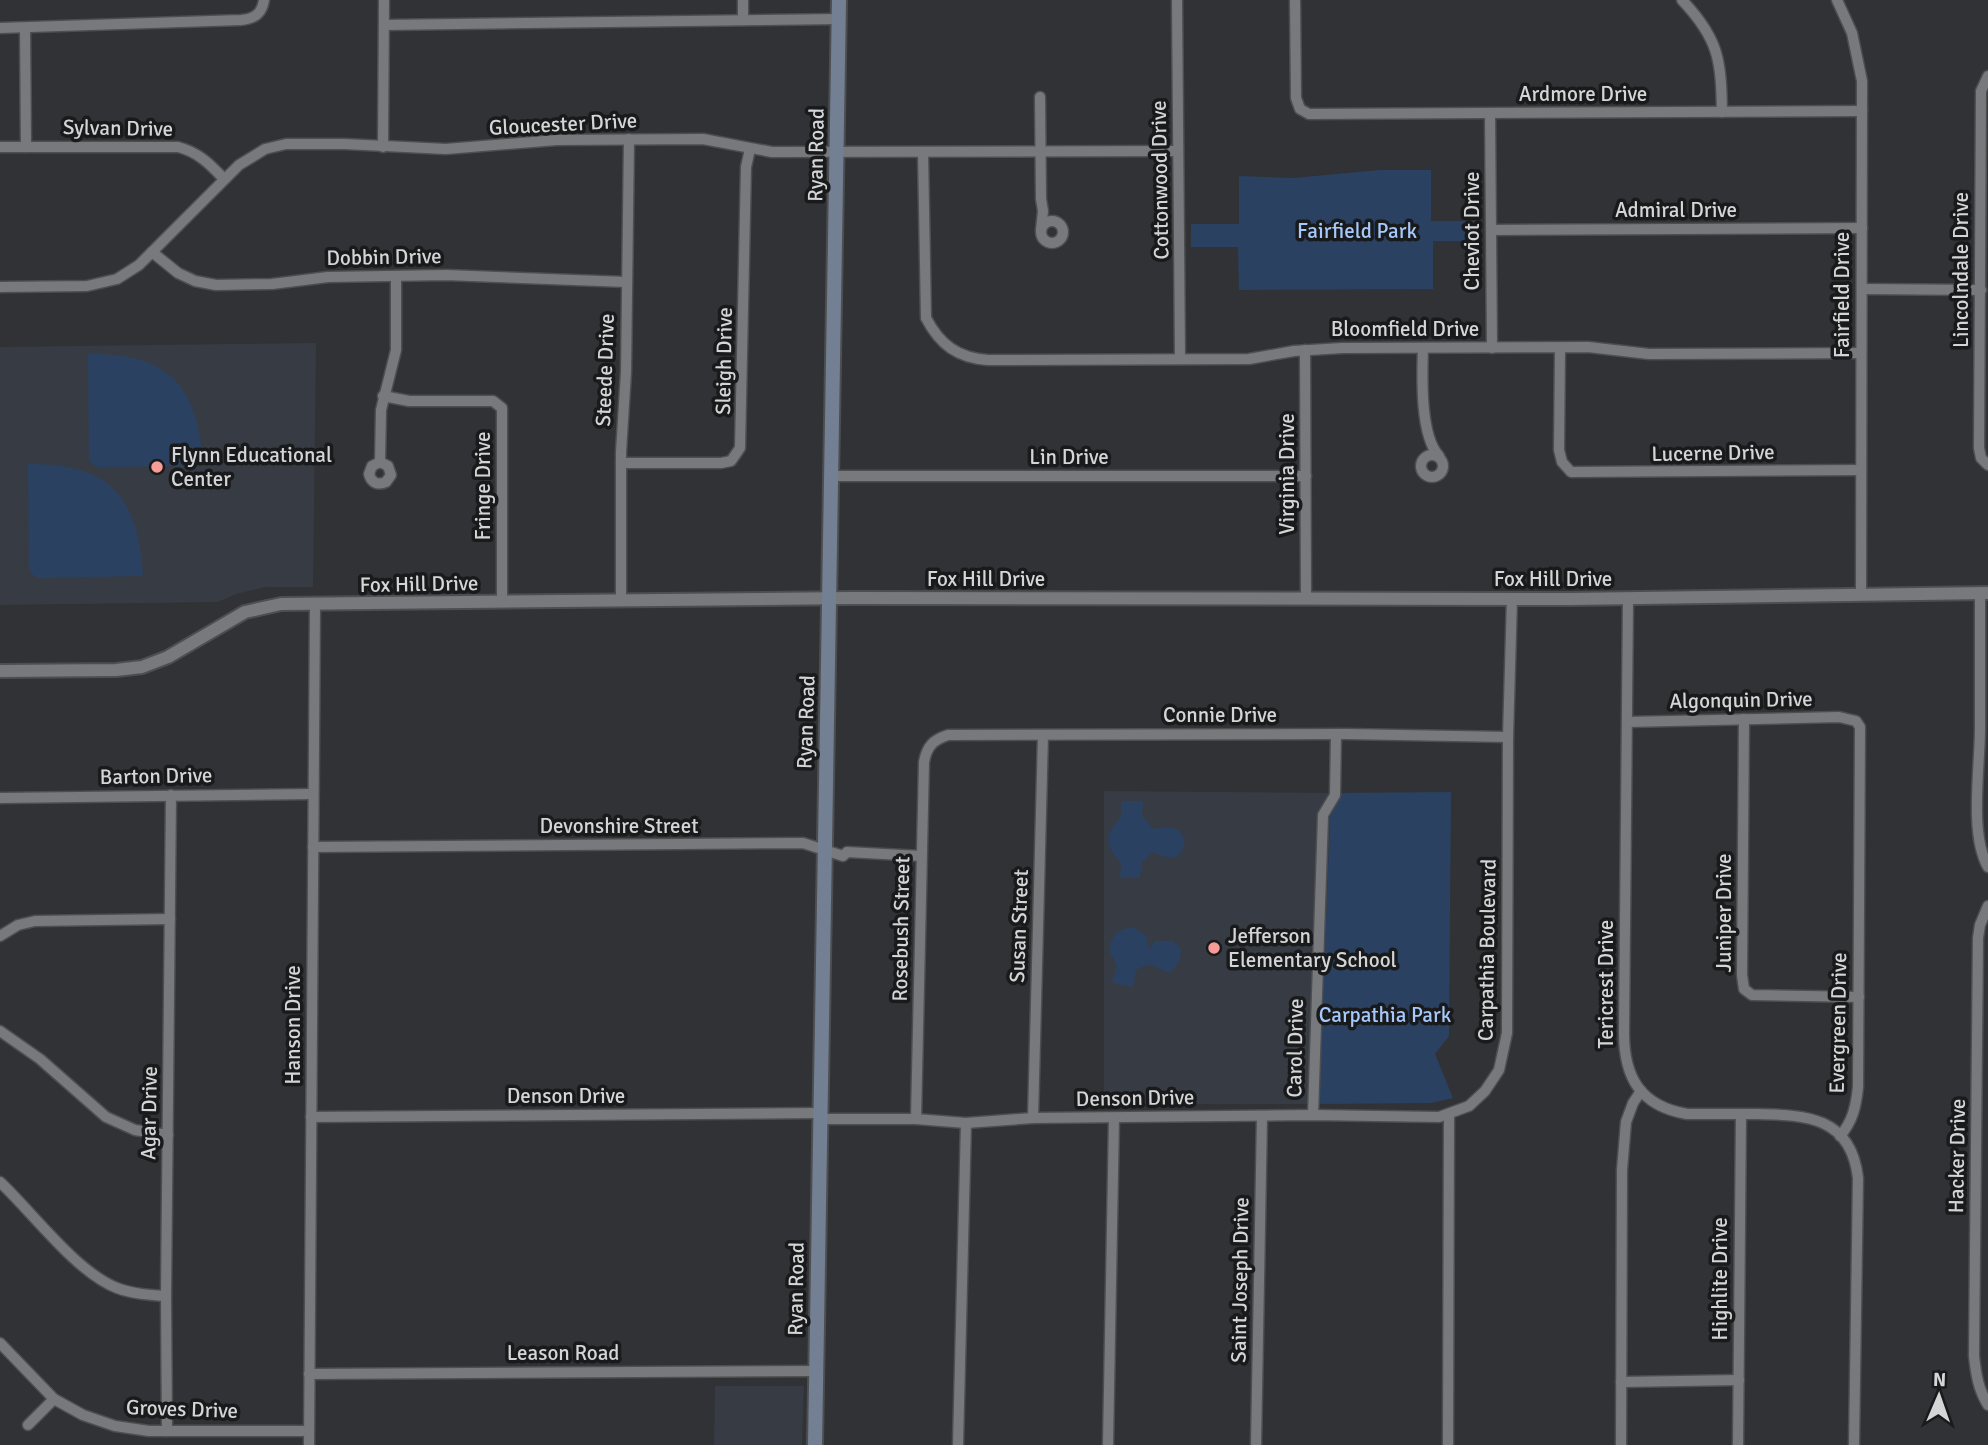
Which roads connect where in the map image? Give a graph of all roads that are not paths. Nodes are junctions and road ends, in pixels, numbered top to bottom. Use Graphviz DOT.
graph roads {
  1 [pos="264,0"];
  2 [pos="384,0"];
  3 [pos="743,0"];
  4 [pos="839,0"];
  5 [pos="1177,0"];
  6 [pos="1295,0"];
  7 [pos="1682,0"];
  8 [pos="1837,0"];
  9 [pos="743,19"];
  10 [pos="839,19"];
  11 [pos="384,25"];
  12 [pos="0,28"];
  13 [pos="25,28"];
  14 [pos="1988,76"];
  15 [pos="1040,97"];
  16 [pos="1862,111"];
  17 [pos="1722,112"];
  18 [pos="1490,114"];
  19 [pos="629,139"];
  20 [pos="383,146"];
  21 [pos="0,147"];
  22 [pos="26,147"];
  23 [pos="750,149"];
  24 [pos="1178,151"];
  25 [pos="838,152"];
  26 [pos="923,152"];
  27 [pos="1040,152"];
  28 [pos="224,179"];
  29 [pos="1043,211"];
  30 [pos="1059,222"];
  31 [pos="1862,228"];
  32 [pos="1041,230"];
  33 [pos="1491,230"];
  34 [pos="152,251"];
  35 [pos="396,276"];
  36 [pos="627,282"];
  37 [pos="0,287"];
  38 [pos="1862,289"];
  39 [pos="1981,290"];
  40 [pos="1423,348"];
  41 [pos="1492,348"];
  42 [pos="1560,348"];
  43 [pos="1305,350"];
  44 [pos="1861,353"];
  45 [pos="1180,359"];
  46 [pos="383,396"];
  47 [pos="1430,444"];
  48 [pos="1439,456"];
  49 [pos="1424,458"];
  50 [pos="380,462"];
  51 [pos="621,463"];
  52 [pos="1987,464"];
  53 [pos="1861,470"];
  54 [pos="1306,476"];
  55 [pos="832,477"];
  56 [pos="1984,593"];
  57 [pos="1861,594"];
  58 [pos="1306,598"];
  59 [pos="1512,598"];
  60 [pos="830,599"];
  61 [pos="1628,599"];
  62 [pos="621,601"];
  63 [pos="502,602"];
  64 [pos="315,604"];
  65 [pos="0,671"];
  66 [pos="1744,719"];
  67 [pos="1856,721"];
  68 [pos="1628,722"];
  69 [pos="1984,731"];
  70 [pos="1336,734"];
  71 [pos="1043,735"];
  72 [pos="1508,737"];
  73 [pos="933,742"];
  74 [pos="313,794"];
  75 [pos="170,795"];
  76 [pos="0,798"];
  77 [pos="313,847"];
  78 [pos="825,849"];
  79 [pos="921,856"];
  80 [pos="1988,867"];
  81 [pos="1988,906"];
  82 [pos="170,919"];
  83 [pos="0,936"];
  84 [pos="1983,973"];
  85 [pos="1859,996"];
  86 [pos="0,1031"];
  87 [pos="1641,1091"];
  88 [pos="1741,1114"];
  89 [pos="1313,1115"];
  90 [pos="1449,1115"];
  91 [pos="820,1116"];
  92 [pos="1262,1116"];
  93 [pos="311,1117"];
  94 [pos="1033,1118"];
  95 [pos="1114,1118"];
  96 [pos="916,1119"];
  97 [pos="966,1123"];
  98 [pos="168,1135"];
  99 [pos="1840,1136"];
  100 [pos="0,1182"];
  101 [pos="166,1296"];
  102 [pos="0,1343"];
  103 [pos="816,1371"];
  104 [pos="309,1374"];
  105 [pos="1739,1380"];
  106 [pos="1621,1382"];
  107 [pos="54,1399"];
  108 [pos="1988,1405"];
  109 [pos="28,1425"];
  110 [pos="167,1431"];
  111 [pos="309,1431"];
  112 [pos="309,1445"];
  113 [pos="815,1445"];
  114 [pos="958,1445"];
  115 [pos="1108,1445"];
  116 [pos="1256,1445"];
  117 [pos="1448,1445"];
  118 [pos="1620,1445"];
  119 [pos="1738,1445"];
  120 [pos="1854,1445"];
  1 -- 13 [label="street"];
  2 -- 11 [label="street"];
  3 -- 9 [label="street"];
  4 -- 10 [label="main road, Ryan Road"];
  5 -- 24 [label="street, Cottonwood Drive"];
  6 -- 18 [label="street, Ardmore Drive"];
  7 -- 17 [label="street"];
  8 -- 16 [label="street, Fairfield Drive"];
  9 -- 10 [label="street"];
  9 -- 11 [label="street"];
  10 -- 25 [label="main road, Ryan Road"];
  11 -- 20 [label="street"];
  12 -- 13 [label="street"];
  13 -- 22 [label="street"];
  14 -- 39 [label="street, Lincolndale Drive"];
  15 -- 27 [label="street"];
  16 -- 17 [label="street, Ardmore Drive"];
  16 -- 31 [label="street, Fairfield Drive"];
  17 -- 18 [label="street, Ardmore Drive"];
  18 -- 33 [label="street, Cheviot Drive"];
  19 -- 20 [label="street, Gloucester Drive"];
  19 -- 23 [label="street, Gloucester Drive"];
  19 -- 36 [label="street, Steede Drive"];
  20 -- 28 [label="street, Gloucester Drive"];
  21 -- 22 [label="street, Sylvan Drive"];
  22 -- 28 [label="street, Sylvan Drive"];
  23 -- 25 [label="street, Gloucester Drive"];
  23 -- 51 [label="street, Sleigh Drive"];
  24 -- 27 [label="street, Gloucester Drive"];
  24 -- 45 [label="street, Cottonwood Drive"];
  25 -- 26 [label="street, Gloucester Drive"];
  25 -- 55 [label="main road, Ryan Road"];
  26 -- 27 [label="street, Gloucester Drive"];
  26 -- 45 [label="street, Bloomfield Drive"];
  27 -- 29 [label="street"];
  28 -- 34 [label="street, Gloucester Drive"];
  29 -- 30 [label="street"];
  29 -- 32 [label="street"];
  30 -- 32 [label="street"];
  30 -- 32 [label="street"];
  31 -- 33 [label="street, Admiral Drive"];
  31 -- 38 [label="street, Fairfield Drive"];
  33 -- 41 [label="street, Cheviot Drive"];
  34 -- 35 [label="street, Dobbin Drive"];
  34 -- 37 [label="street, Gloucester Drive"];
  35 -- 36 [label="street, Dobbin Drive"];
  35 -- 46 [label="street"];
  36 -- 51 [label="street, Steede Drive"];
  38 -- 39 [label="street"];
  38 -- 44 [label="street, Fairfield Drive"];
  39 -- 52 [label="street, Lincolndale Drive"];
  40 -- 41 [label="street, Bloomfield Drive"];
  40 -- 43 [label="street, Bloomfield Drive"];
  40 -- 47 [label="street"];
  41 -- 42 [label="street, Bloomfield Drive"];
  42 -- 44 [label="street, Bloomfield Drive"];
  42 -- 53 [label="street, Lucerne Drive"];
  43 -- 45 [label="street, Bloomfield Drive"];
  43 -- 54 [label="street, Virginia Drive"];
  44 -- 53 [label="street, Fairfield Drive"];
  46 -- 50 [label="street"];
  46 -- 63 [label="street, Fringe Drive"];
  47 -- 48 [label="street"];
  47 -- 49 [label="street"];
  48 -- 49 [label="street"];
  48 -- 49 [label="street"];
  51 -- 62 [label="street, Steede Drive"];
  53 -- 57 [label="street, Fairfield Drive"];
  54 -- 55 [label="street, Lin Drive"];
  54 -- 58 [label="street, Virginia Drive"];
  55 -- 60 [label="main road, Ryan Road"];
  56 -- 57 [label="street, Fox Hill Drive"];
  56 -- 69 [label="street"];
  57 -- 61 [label="street, Fox Hill Drive"];
  58 -- 59 [label="street, Fox Hill Drive"];
  58 -- 60 [label="street, Fox Hill Drive"];
  59 -- 61 [label="street, Fox Hill Drive"];
  59 -- 72 [label="street, Carpathia Boulevard"];
  60 -- 62 [label="street, Fox Hill Drive"];
  60 -- 78 [label="main road, Ryan Road"];
  61 -- 68 [label="street, Tericrest Drive"];
  62 -- 63 [label="street, Fox Hill Drive"];
  63 -- 64 [label="street, Fox Hill Drive"];
  64 -- 65 [label="street, Fox Hill Drive"];
  64 -- 74 [label="street, Hanson Drive"];
  66 -- 67 [label="street, Algonquin Drive"];
  66 -- 68 [label="street, Algonquin Drive"];
  66 -- 85 [label="street, Juniper Drive"];
  67 -- 85 [label="street, Evergreen Drive"];
  68 -- 87 [label="street, Tericrest Drive"];
  69 -- 80 [label="street"];
  70 -- 71 [label="street, Connie Drive"];
  70 -- 72 [label="street, Connie Drive"];
  70 -- 89 [label="street, Carol Drive"];
  71 -- 73 [label="street, Connie Drive"];
  71 -- 94 [label="street, Susan Street"];
  72 -- 90 [label="street, Carpathia Boulevard"];
  73 -- 79 [label="street, Rosebush Street"];
  74 -- 75 [label="street, Barton Drive"];
  74 -- 77 [label="street, Hanson Drive"];
  75 -- 76 [label="street, Barton Drive"];
  75 -- 82 [label="street, Agar Drive"];
  77 -- 78 [label="street, Devonshire Street"];
  77 -- 93 [label="street, Hanson Drive"];
  78 -- 79 [label="street, Devonshire Street"];
  78 -- 91 [label="main road, Ryan Road"];
  79 -- 96 [label="street, Rosebush Street"];
  81 -- 84 [label="street, Hacker Drive"];
  82 -- 83 [label="street"];
  82 -- 98 [label="street, Agar Drive"];
  84 -- 108 [label="street, Hacker Drive"];
  85 -- 99 [label="street, Evergreen Drive"];
  86 -- 98 [label="street"];
  87 -- 88 [label="street"];
  87 -- 106 [label="street"];
  88 -- 99 [label="street"];
  88 -- 105 [label="street, Highlite Drive"];
  89 -- 90 [label="street, Denson Drive"];
  89 -- 92 [label="street, Denson Drive"];
  90 -- 117 [label="street"];
  91 -- 93 [label="street, Denson Drive"];
  91 -- 96 [label="street, Denson Drive"];
  91 -- 103 [label="main road, Ryan Road"];
  92 -- 95 [label="street, Denson Drive"];
  92 -- 116 [label="street, Saint Joseph Drive"];
  93 -- 104 [label="street, Hanson Drive"];
  94 -- 95 [label="street, Denson Drive"];
  94 -- 97 [label="street, Denson Drive"];
  95 -- 115 [label="street"];
  96 -- 97 [label="street, Denson Drive"];
  97 -- 114 [label="street"];
  98 -- 101 [label="street, Agar Drive"];
  99 -- 120 [label="street"];
  100 -- 101 [label="street"];
  101 -- 110 [label="street, Agar Drive"];
  102 -- 107 [label="street, Groves Drive"];
  103 -- 104 [label="street, Leason Road"];
  103 -- 113 [label="main road, Ryan Road"];
  104 -- 111 [label="street, Hanson Drive"];
  105 -- 106 [label="street"];
  105 -- 119 [label="street, Highlite Drive"];
  106 -- 118 [label="street"];
  107 -- 109 [label="street"];
  107 -- 110 [label="street, Groves Drive"];
  110 -- 111 [label="street, Groves Drive"];
  111 -- 112 [label="street, Hanson Drive"];
}
